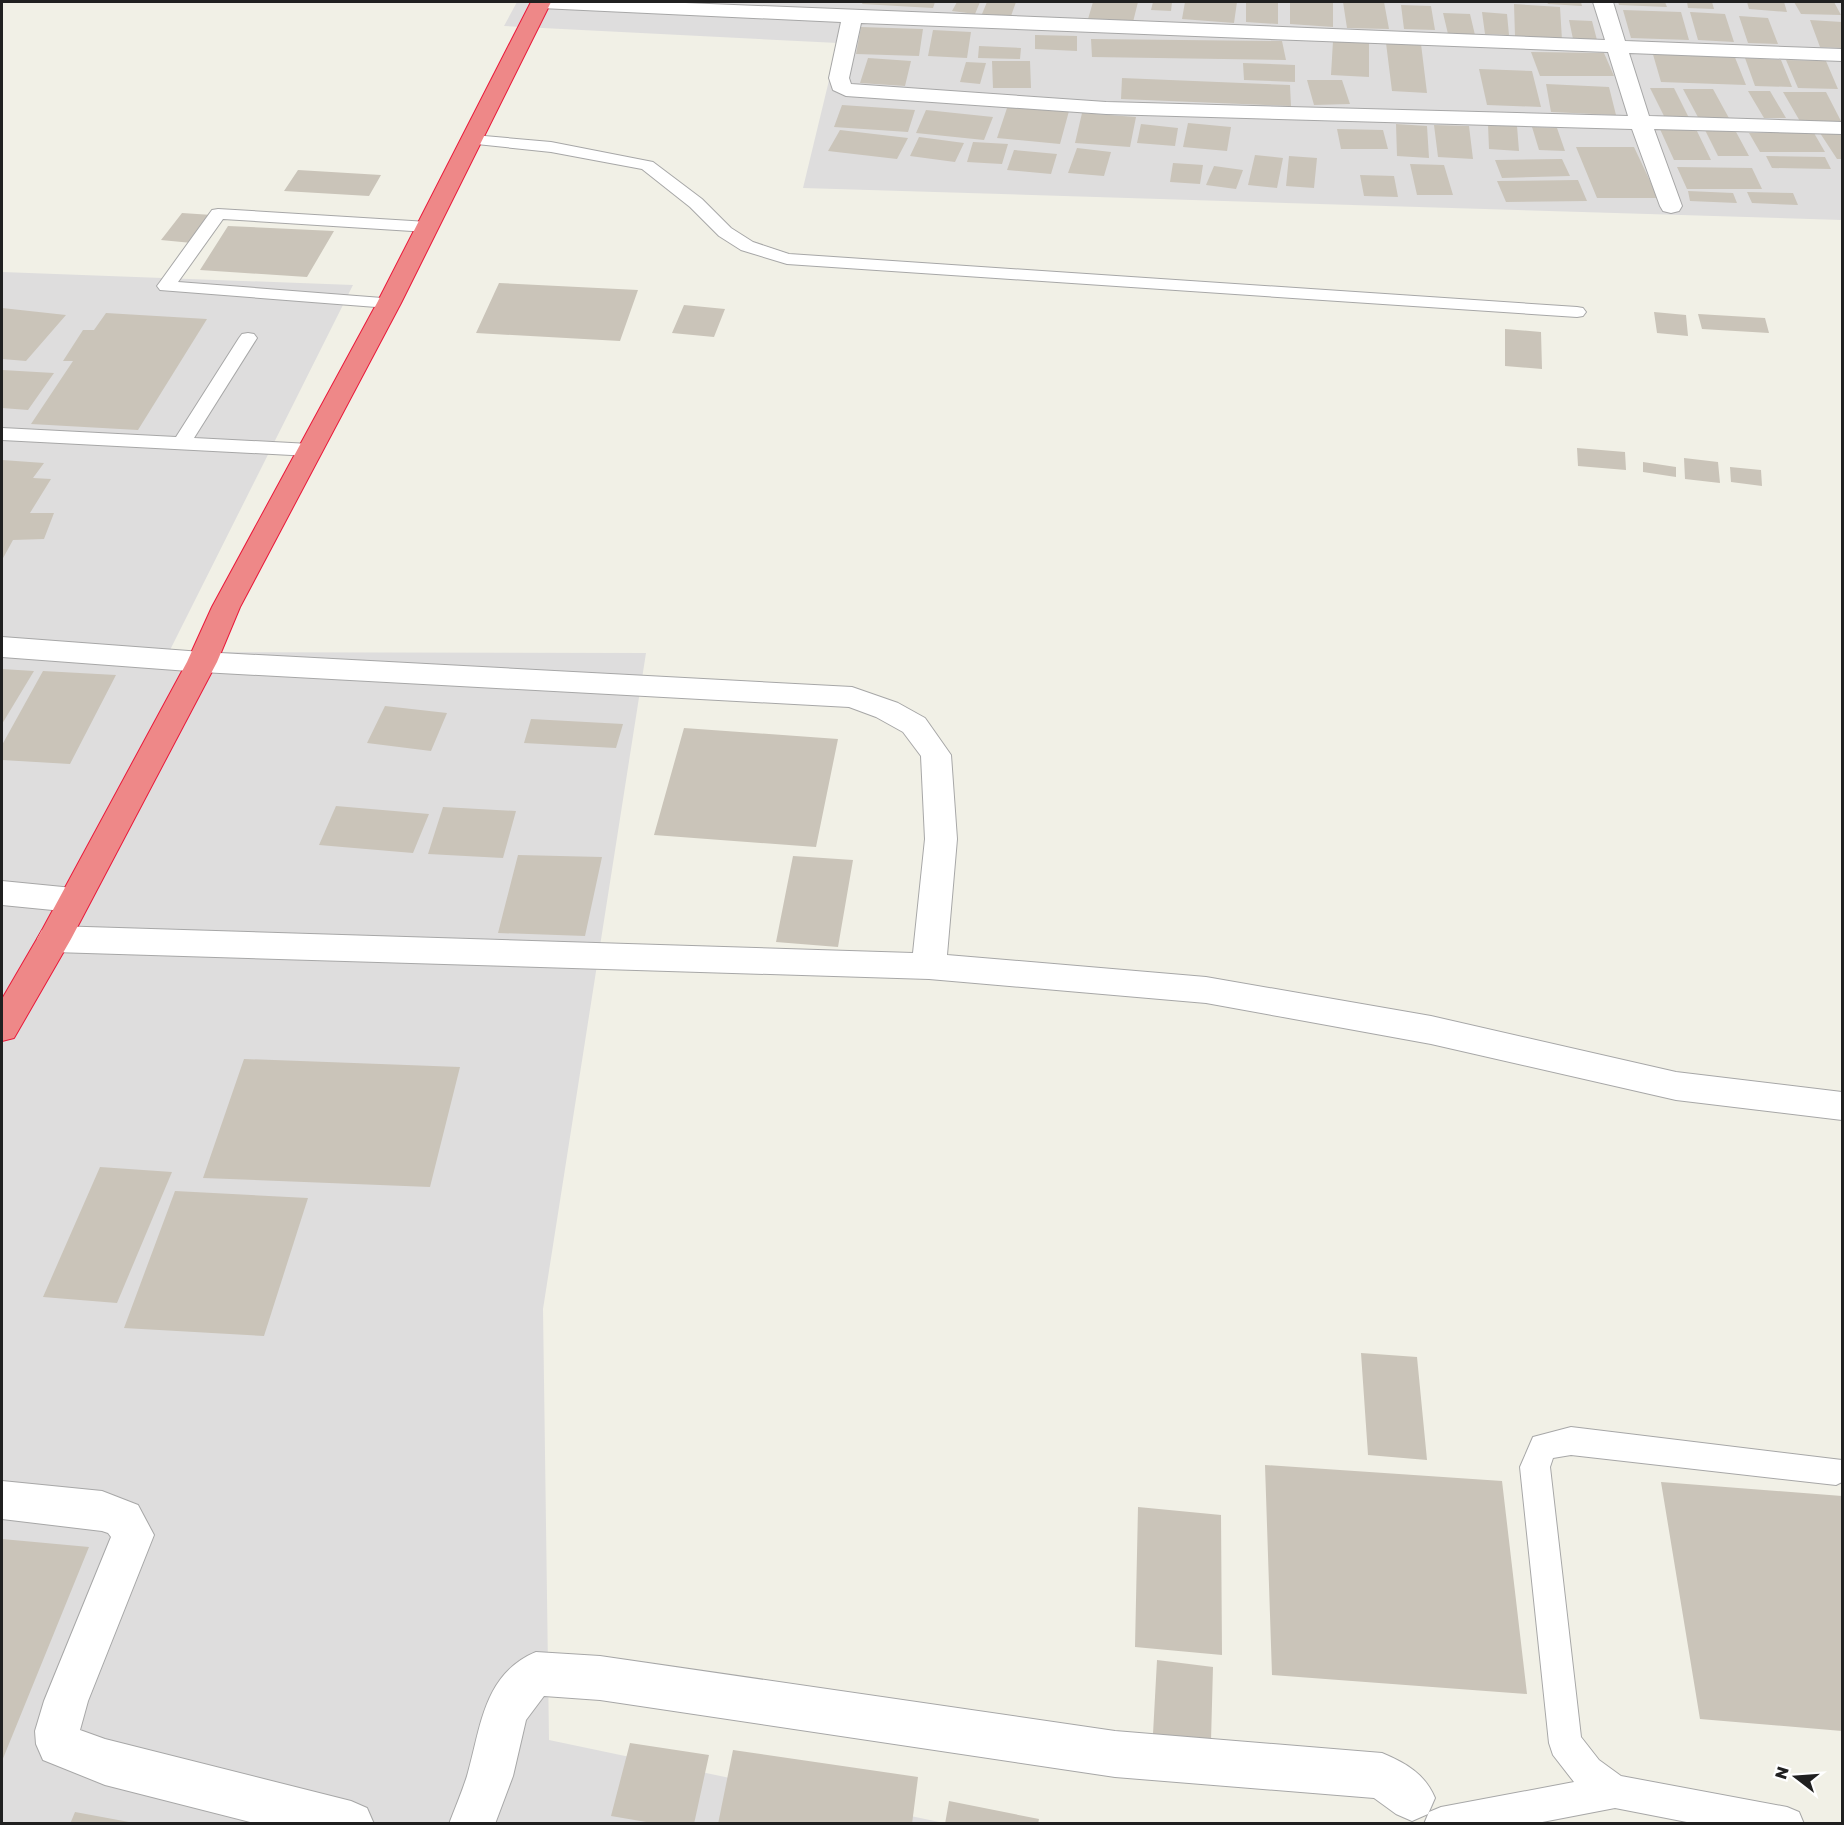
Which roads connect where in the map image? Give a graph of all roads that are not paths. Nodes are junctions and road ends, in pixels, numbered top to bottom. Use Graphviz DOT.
graph roads {
  1 [pos="541,2"];
  2 [pos="1603,2"];
  3 [pos="852,16"];
  4 [pos="1617,45"];
  5 [pos="1842,55"];
  6 [pos="1641,124"];
  7 [pos="1842,128"];
  8 [pos="473,140"];
  9 [pos="1671,206"];
  10 [pos="428,227"];
  11 [pos="389,303"];
  12 [pos="1577,312"];
  13 [pos="248,338"];
  14 [pos="2,434"];
  15 [pos="181,444"];
  16 [pos="310,450"];
  17 [pos="2,647"];
  18 [pos="202,662"];
  19 [pos="2,893"];
  20 [pos="73,900"];
  21 [pos="54,939"];
  22 [pos="929,966"];
  23 [pos="2,1028"];
  24 [pos="1842,1106"];
  25 [pos="1836,1472"];
  26 [pos="2,1500"];
  27 [pos="1615,1791"];
  28 [pos="1430,1815"];
  29 [pos="351,1824"];
  30 [pos="472,1824"];
  31 [pos="1787,1824"];
  1 -- 3 [label="street"];
  1 -- 8 [label="highway"];
  2 -- 4 [label="street"];
  3 -- 4 [label="street"];
  3 -- 6 [label="street"];
  4 -- 5 [label="street"];
  4 -- 6 [label="street"];
  6 -- 7 [label="street"];
  6 -- 9 [label="street"];
  8 -- 10 [label="highway"];
  8 -- 12 [label="lane"];
  10 -- 11 [label="highway"];
  10 -- 11 [label="lane"];
  11 -- 16 [label="highway"];
  13 -- 15 [label="lane"];
  14 -- 15 [label="lane"];
  15 -- 16 [label="lane"];
  16 -- 18 [label="highway"];
  17 -- 18 [label="street"];
  18 -- 20 [label="highway"];
  18 -- 22 [label="street"];
  19 -- 20 [label="street"];
  20 -- 21 [label="highway"];
  21 -- 22 [label="street"];
  21 -- 23 [label="highway"];
  22 -- 24 [label="street"];
  25 -- 27 [label="lane"];
  26 -- 29 [label="street"];
  27 -- 28 [label="lane"];
  27 -- 31 [label="lane"];
  28 -- 30 [label="street"];
}
